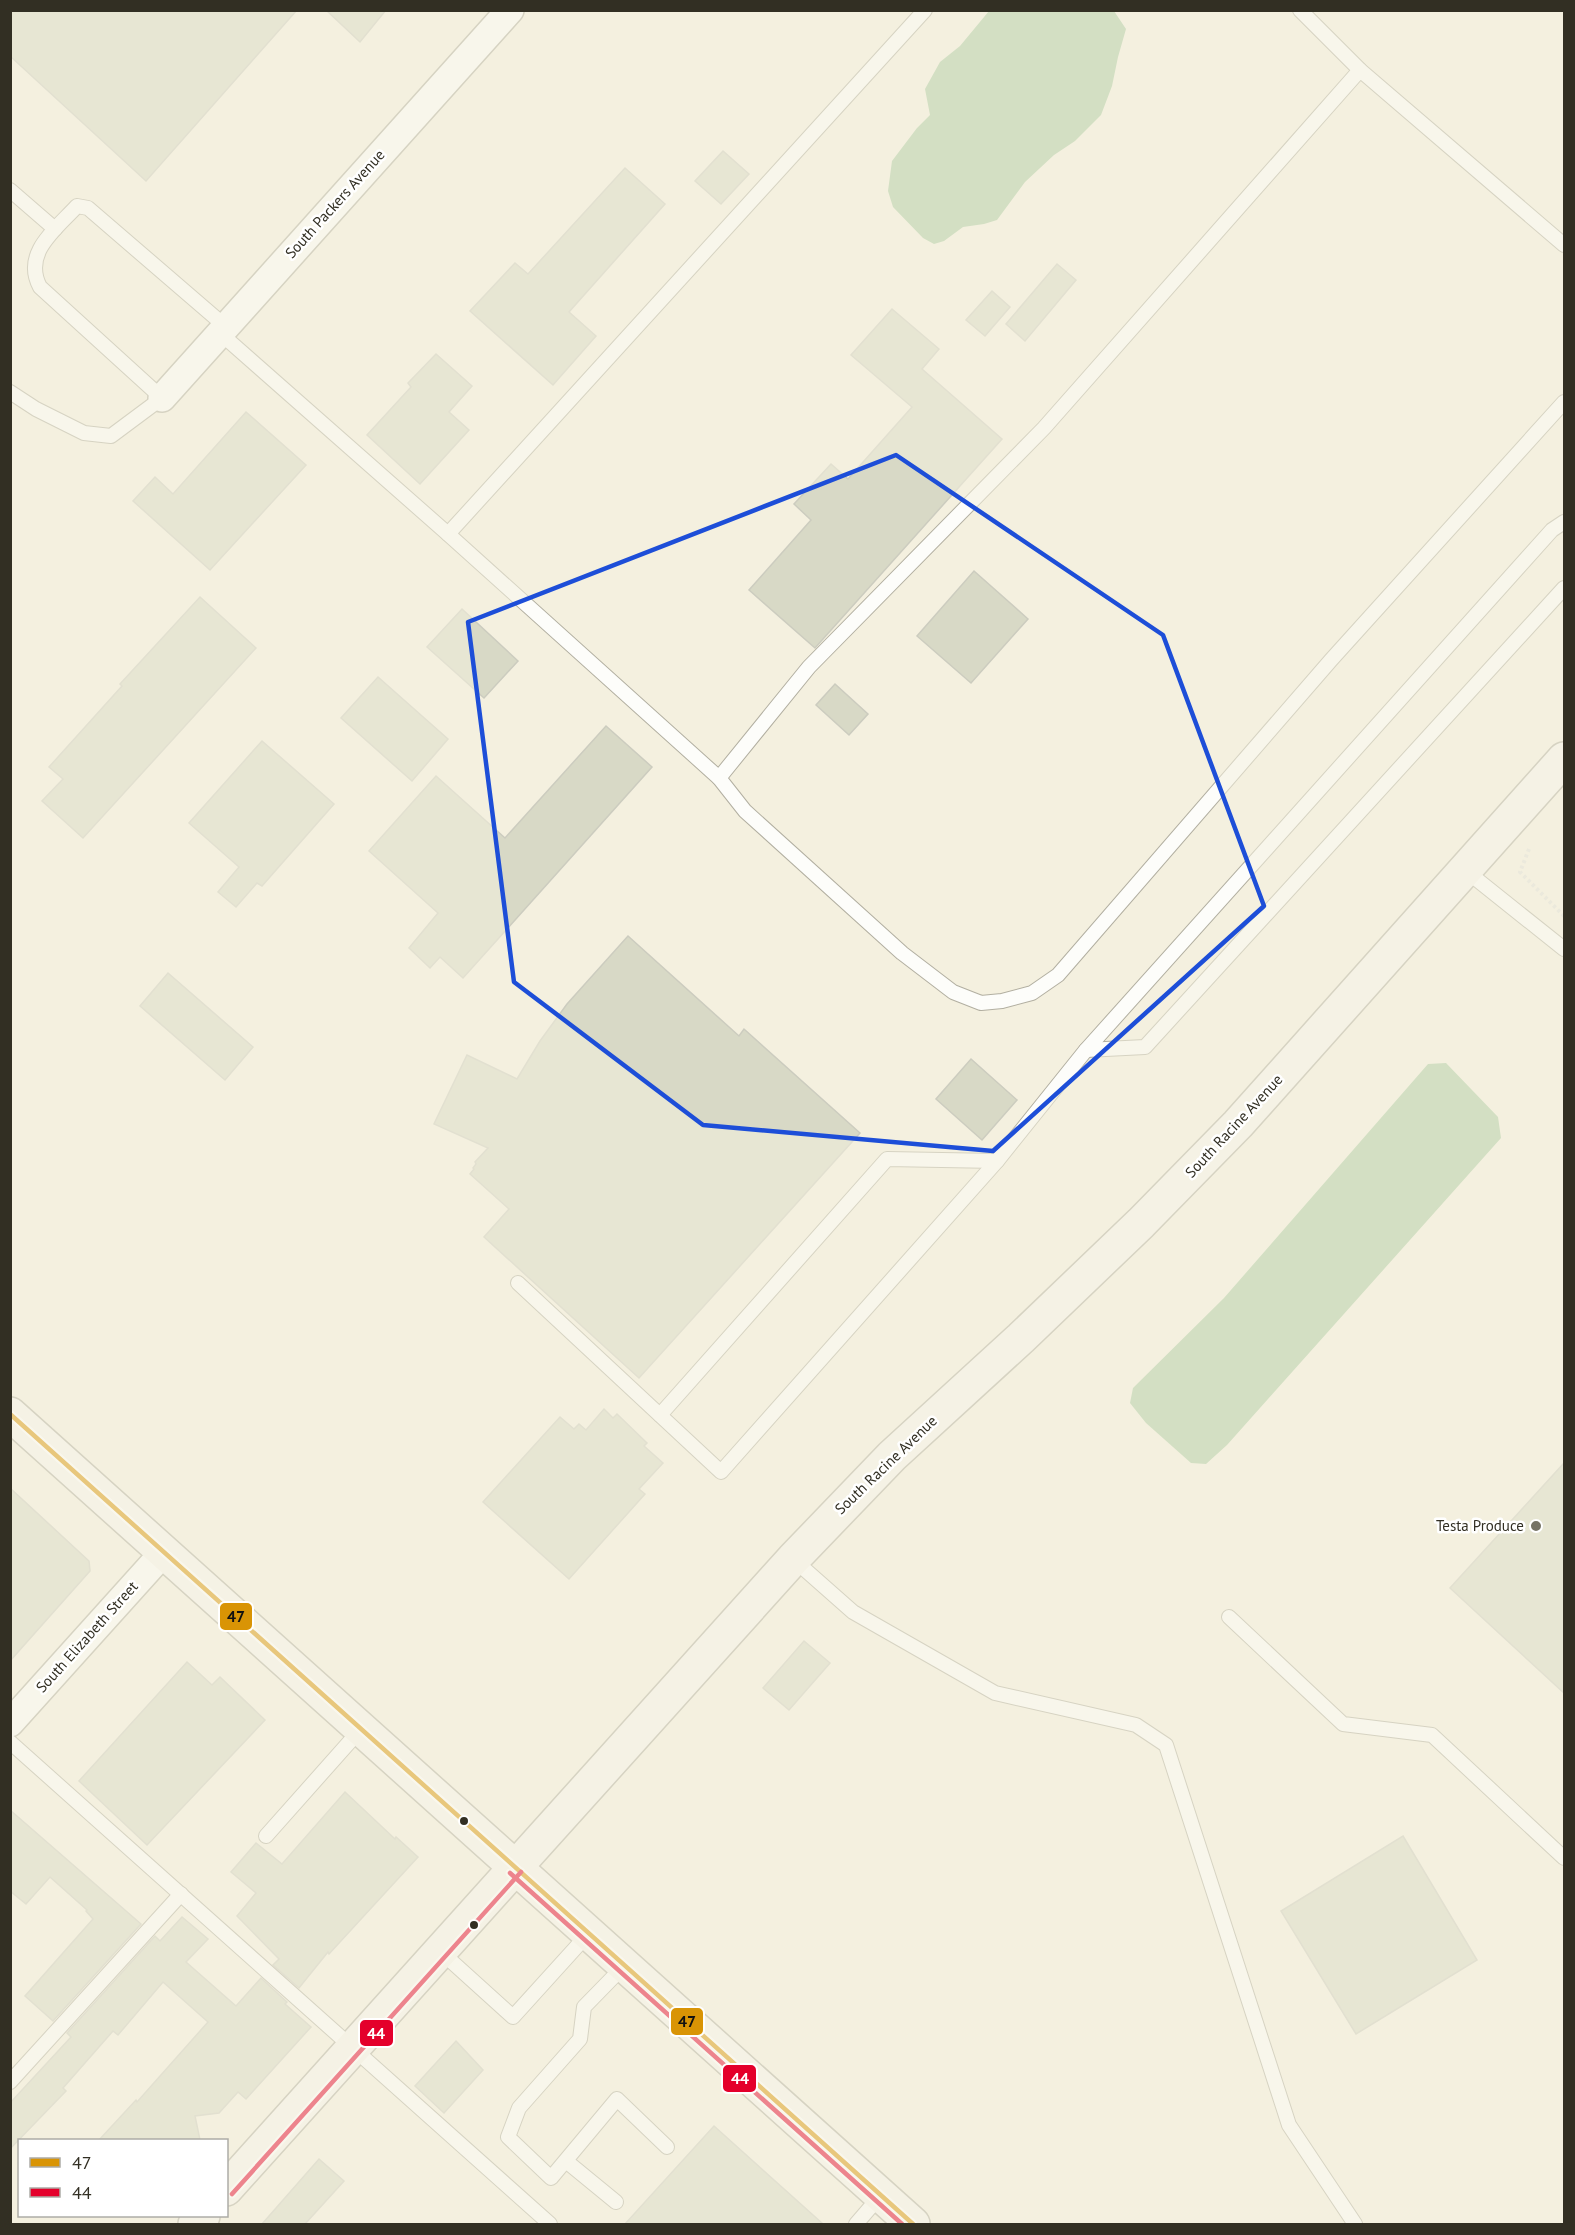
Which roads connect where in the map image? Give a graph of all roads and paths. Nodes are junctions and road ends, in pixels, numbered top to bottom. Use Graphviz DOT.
graph roads {
  1 [pos="510,10"];
  2 [pos="925,10"];
  3 [pos="1300,10"];
  4 [pos="1360,70"];
  5 [pos="10,190"];
  6 [pos="55,229"];
  7 [pos="1564,245"];
  8 [pos="223,329"];
  9 [pos="10,392"];
  10 [pos="162,398"];
  11 [pos="1564,402"];
  12 [pos="1564,522"];
  13 [pos="448,534"];
  14 [pos="1564,588"];
  15 [pos="1564,759"];
  16 [pos="719,778"];
  17 [pos="1529,847"];
  18 [pos="1465,870"];
  19 [pos="1564,916"];
  20 [pos="1564,949"];
  21 [pos="1086,1050"];
  22 [pos="997,1161"];
  23 [pos="518,1283"];
  24 [pos="10,1414"];
  25 [pos="660,1415"];
  26 [pos="164,1552"];
  27 [pos="793,1559"];
  28 [pos="1229,1617"];
  29 [pos="10,1723"];
  30 [pos="361,1729"];
  31 [pos="10,1742"];
  32 [pos="266,1836"];
  33 [pos="1564,1858"];
  34 [pos="515,1867"];
  35 [pos="181,1894"];
  36 [pos="589,1933"];
  37 [pos="440,1951"];
  38 [pos="625,1965"];
  39 [pos="353,2048"];
  40 [pos="10,2082"];
  41 [pos="668,2147"];
  42 [pos="566,2161"];
  43 [pos="228,2187"];
  44 [pos="881,2195"];
  45 [pos="616,2202"];
  46 [pos="550,2224"];
  47 [pos="855,2224"];
  48 [pos="913,2224"];
  49 [pos="1355,2224"];
  1 -- 8 [label="street, South Packers Avenue"];
  2 -- 13 [label="lane"];
  3 -- 4 [label="lane"];
  4 -- 7 [label="lane"];
  4 -- 16 [label="lane"];
  5 -- 6 [label="lane"];
  6 -- 8 [label="lane"];
  6 -- 10 [label="lane"];
  8 -- 10 [label="street, South Packers Avenue"];
  8 -- 13 [label="lane"];
  9 -- 10 [label="lane"];
  11 -- 16 [label="lane"];
  12 -- 21 [label="lane"];
  13 -- 16 [label="lane"];
  14 -- 21 [label="lane"];
  15 -- 18 [label="street, South Racine Avenue"];
  17 -- 19 [label="path"];
  18 -- 20 [label="lane"];
  18 -- 27 [label="street, South Racine Avenue"];
  21 -- 22 [label="lane"];
  22 -- 25 [label="lane"];
  22 -- 25 [label="lane"];
  23 -- 25 [label="lane"];
  24 -- 26 [label="street"];
  26 -- 29 [label="street, South Elizabeth Street"];
  26 -- 30 [label="street"];
  27 -- 34 [label="street, South Racine Avenue"];
  27 -- 49 [label="lane"];
  28 -- 33 [label="lane"];
  30 -- 32 [label="lane"];
  30 -- 34 [label="street"];
  31 -- 35 [label="lane"];
  34 -- 36 [label="street"];
  34 -- 37 [label="street, South Racine Avenue"];
  35 -- 39 [label="lane"];
  35 -- 40 [label="lane"];
  36 -- 37 [label="lane"];
  36 -- 38 [label="street"];
  37 -- 39 [label="street, South Racine Avenue"];
  38 -- 42 [label="lane"];
  38 -- 44 [label="street"];
  39 -- 43 [label="street, South Racine Avenue"];
  39 -- 46 [label="lane"];
  41 -- 42 [label="lane"];
  42 -- 45 [label="lane"];
  44 -- 47 [label="lane"];
  44 -- 48 [label="street"];
}
